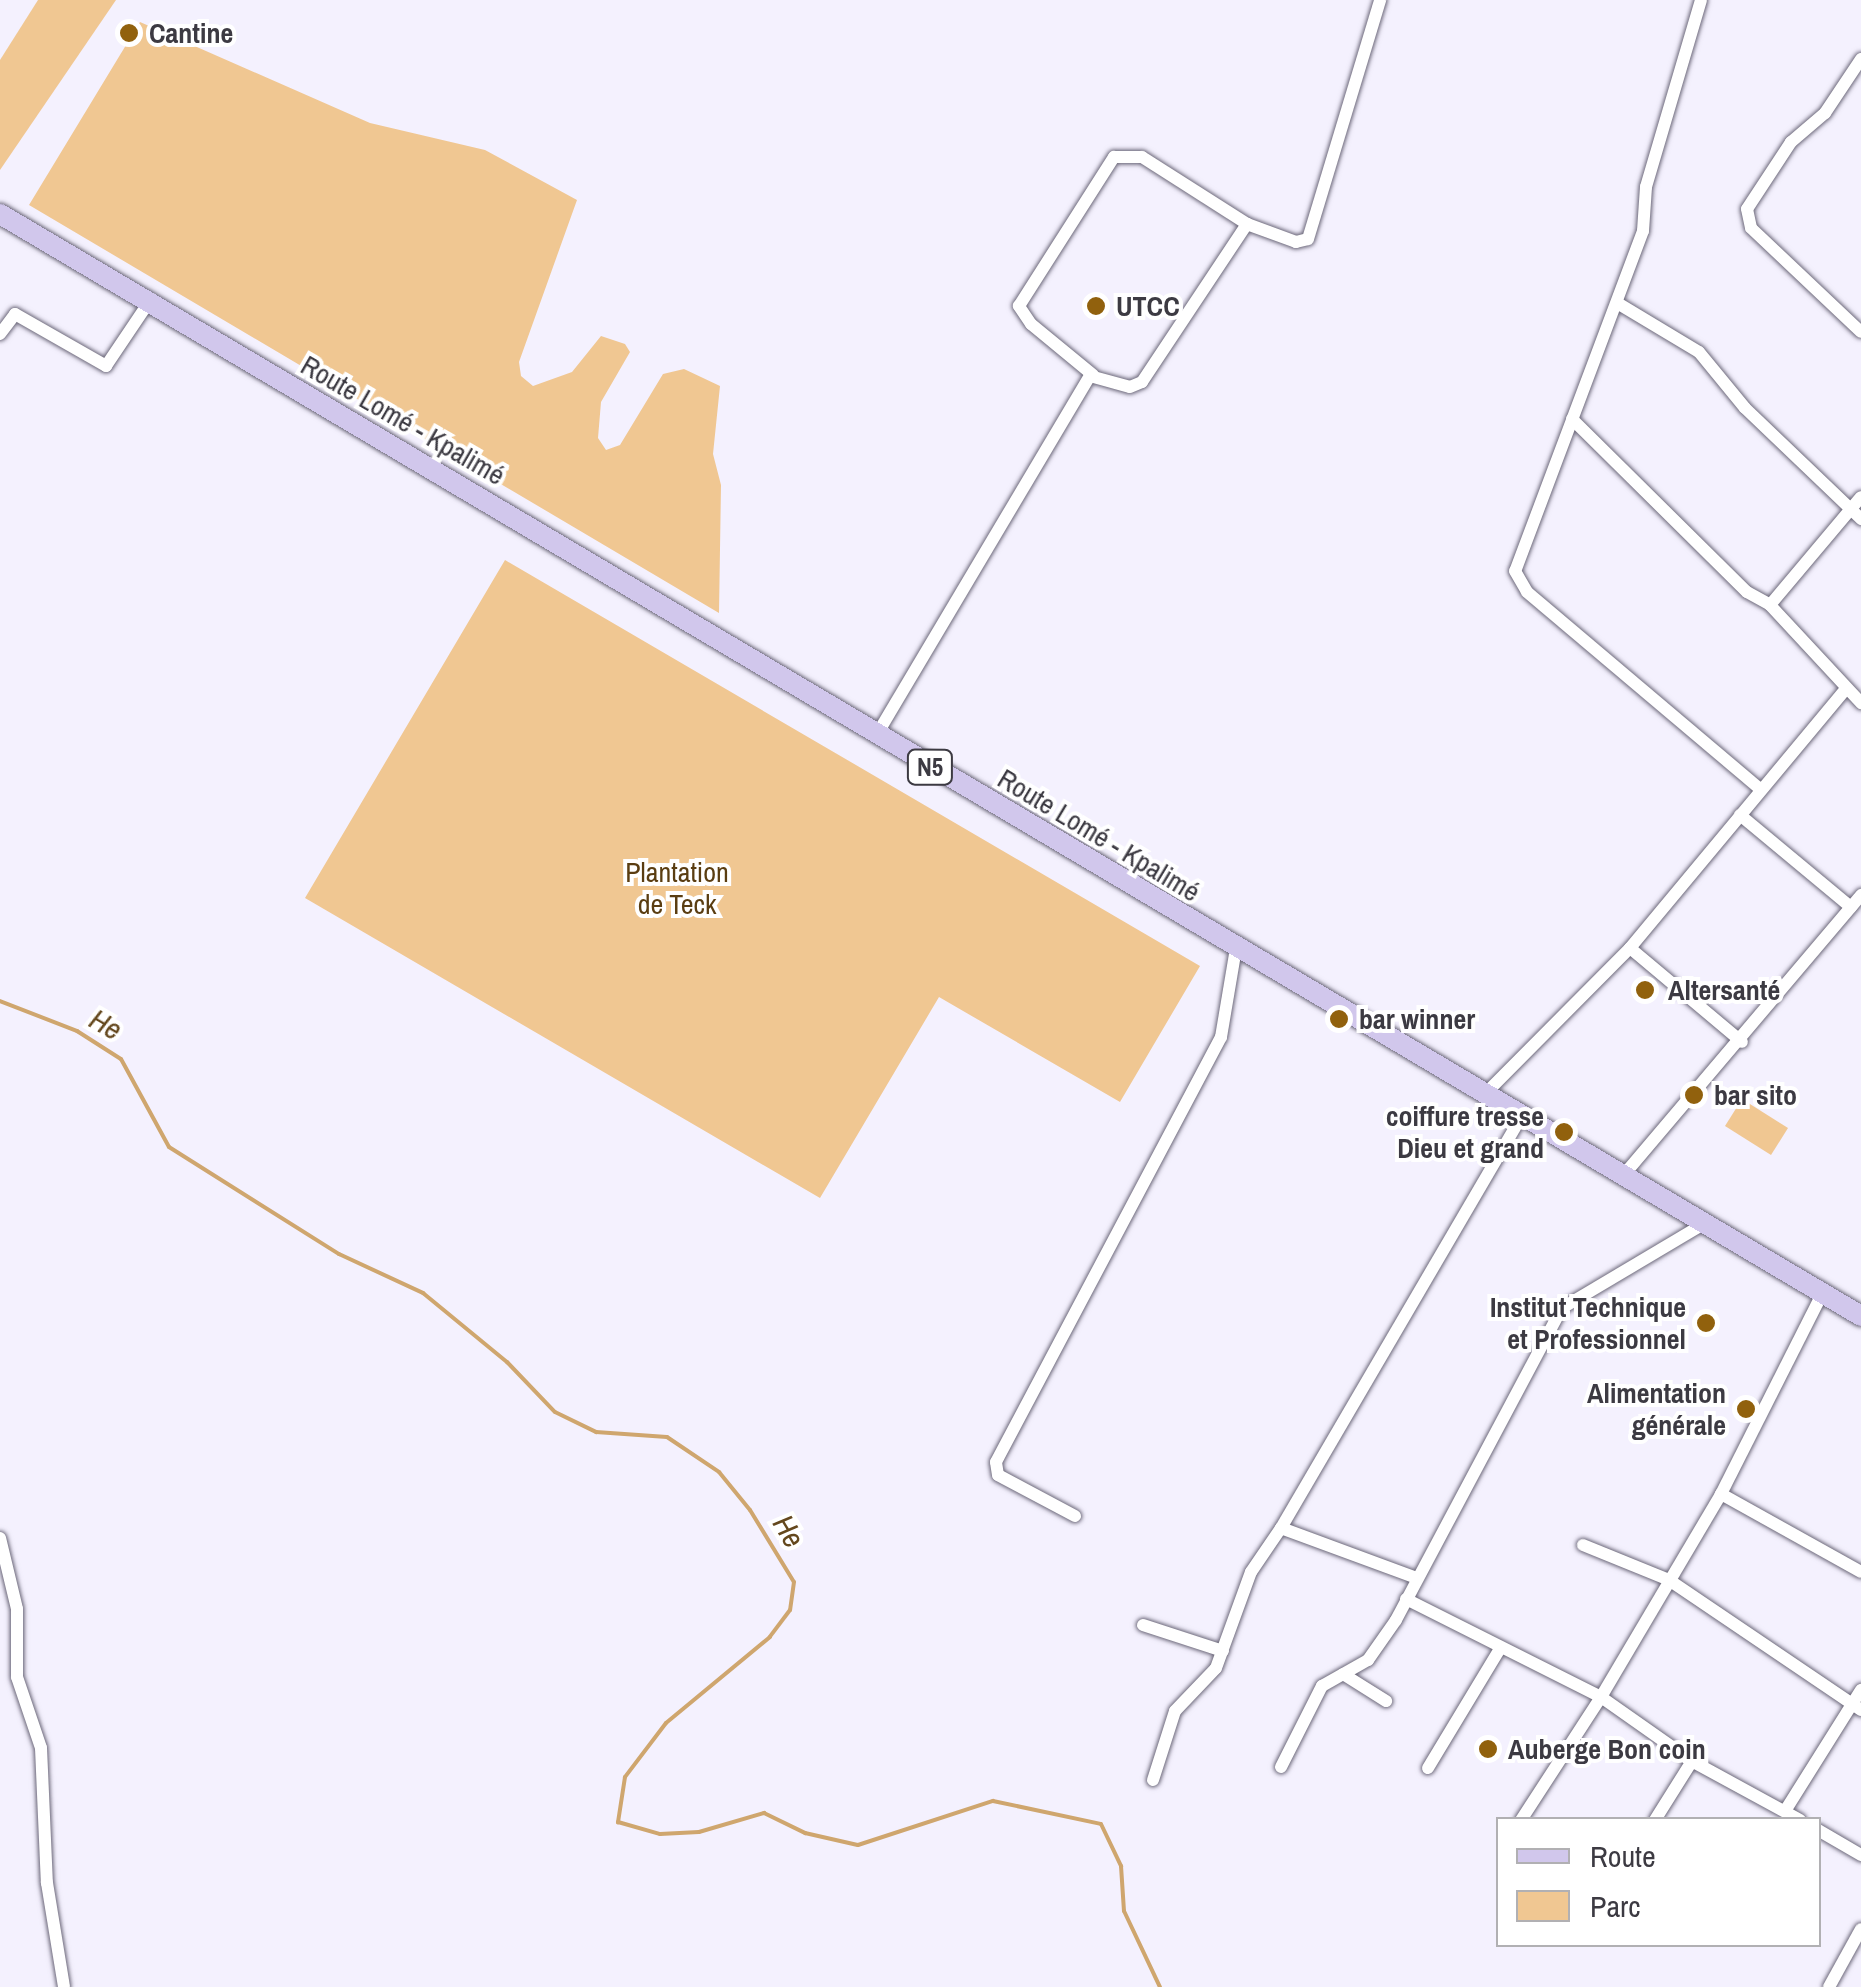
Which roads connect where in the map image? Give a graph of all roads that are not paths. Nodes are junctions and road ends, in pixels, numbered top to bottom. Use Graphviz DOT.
graph roads {
  1 [pos="1380,0"];
  2 [pos="1701,0"];
  3 [pos="1861,60"];
  4 [pos="0,214"];
  5 [pos="1247,224"];
  6 [pos="151,299"];
  7 [pos="1619,304"];
  8 [pos="1861,332"];
  9 [pos="0,334"];
  10 [pos="1093,374"];
  11 [pos="1572,418"];
  12 [pos="1861,498"];
  13 [pos="1856,514"];
  14 [pos="1770,606"];
  15 [pos="1844,690"];
  16 [pos="1861,703"];
  17 [pos="876,736"];
  18 [pos="1760,789"];
  19 [pos="1740,816"];
  20 [pos="1861,895"];
  21 [pos="1851,908"];
  22 [pos="1236,948"];
  23 [pos="1630,948"];
  24 [pos="1742,1042"];
  25 [pos="1484,1096"];
  26 [pos="1521,1118"];
  27 [pos="1622,1177"];
  28 [pos="1709,1221"];
  29 [pos="1822,1294"];
  30 [pos="1861,1316"];
  31 [pos="1721,1494"];
  32 [pos="1075,1516"];
  33 [pos="1281,1528"];
  34 [pos="0,1538"];
  35 [pos="1583,1545"];
  36 [pos="1861,1572"];
  37 [pos="1414,1577"];
  38 [pos="1669,1580"];
  39 [pos="1406,1599"];
  40 [pos="1143,1626"];
  41 [pos="1501,1647"];
  42 [pos="1223,1652"];
  43 [pos="1343,1674"];
  44 [pos="1861,1690"];
  45 [pos="1601,1697"];
  46 [pos="1386,1701"];
  47 [pos="1856,1707"];
  48 [pos="1692,1762"];
  49 [pos="1281,1767"];
  50 [pos="1428,1768"];
  51 [pos="1153,1780"];
  52 [pos="1786,1811"];
  53 [pos="1523,1817"];
  54 [pos="1656,1817"];
  55 [pos="1795,1817"];
  56 [pos="1821,1832"];
  57 [pos="1861,1855"];
  58 [pos="1861,1928"];
  59 [pos="64,1987"];
  60 [pos="1830,1987"];
  1 -- 5 [label="street"];
  2 -- 7 [label="street"];
  3 -- 8 [label="street"];
  4 -- 6 [label="main road, Route Lomé - Kpalimé / N5"];
  5 -- 10 [label="street"];
  5 -- 10 [label="street"];
  6 -- 9 [label="street"];
  6 -- 17 [label="main road, Route Lomé - Kpalimé / N5"];
  7 -- 11 [label="street"];
  7 -- 13 [label="street"];
  10 -- 17 [label="street"];
  11 -- 14 [label="street"];
  11 -- 18 [label="street"];
  12 -- 13 [label="street"];
  13 -- 14 [label="street"];
  14 -- 15 [label="street"];
  15 -- 16 [label="street"];
  15 -- 18 [label="street"];
  17 -- 22 [label="main road, Route Lomé - Kpalimé / N5"];
  18 -- 19 [label="street"];
  19 -- 21 [label="street"];
  19 -- 23 [label="street"];
  20 -- 21 [label="street"];
  21 -- 24 [label="street"];
  22 -- 25 [label="main road, Route Lomé - Kpalimé / N5"];
  22 -- 32 [label="street"];
  23 -- 24 [label="street"];
  23 -- 25 [label="street"];
  24 -- 27 [label="street"];
  25 -- 26 [label="main road, Route Lomé - Kpalimé / N5"];
  26 -- 27 [label="main road, Route Lomé - Kpalimé / N5"];
  26 -- 33 [label="street"];
  27 -- 28 [label="main road, Route Lomé - Kpalimé / N5"];
  28 -- 29 [label="main road, Route Lomé - Kpalimé / N5"];
  28 -- 37 [label="street"];
  29 -- 30 [label="main road, Route Lomé - Kpalimé / N5"];
  29 -- 31 [label="street"];
  31 -- 36 [label="street"];
  31 -- 38 [label="street"];
  33 -- 37 [label="street"];
  33 -- 42 [label="street"];
  34 -- 59 [label="street"];
  35 -- 38 [label="street"];
  37 -- 39 [label="street"];
  38 -- 45 [label="street"];
  38 -- 47 [label="street"];
  39 -- 41 [label="street"];
  39 -- 43 [label="street"];
  40 -- 42 [label="street"];
  41 -- 45 [label="street"];
  41 -- 50 [label="street"];
  42 -- 51 [label="street"];
  43 -- 46 [label="street"];
  43 -- 49 [label="street"];
  44 -- 47 [label="street"];
  45 -- 48 [label="street"];
  45 -- 53 [label="street"];
  47 -- 52 [label="street"];
  48 -- 52 [label="street"];
  48 -- 54 [label="street"];
  52 -- 55 [label="street"];
  56 -- 57 [label="street"];
  58 -- 60 [label="street"];
}
